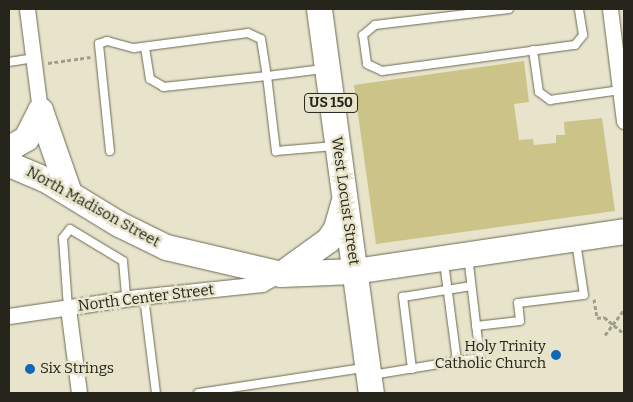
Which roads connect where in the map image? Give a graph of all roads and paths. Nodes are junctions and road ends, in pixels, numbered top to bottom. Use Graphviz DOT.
graph roads {
  1 [pos="26,9"];
  2 [pos="318,9"];
  3 [pos="509,9"];
  4 [pos="579,9"];
  5 [pos="610,9"];
  6 [pos="475,11"];
  7 [pos="619,40"];
  8 [pos="145,47"];
  9 [pos="533,50"];
  10 [pos="98,56"];
  11 [pos="40,60"];
  12 [pos="9,62"];
  13 [pos="327,68"];
  14 [pos="267,76"];
  15 [pos="620,90"];
  16 [pos="40,110"];
  17 [pos="624,120"];
  18 [pos="337,146"];
  19 [pos="9,148"];
  20 [pos="110,151"];
  21 [pos="9,164"];
  22 [pos="70,192"];
  23 [pos="344,197"];
  24 [pos="624,231"];
  25 [pos="576,238"];
  26 [pos="468,254"];
  27 [pos="444,257"];
  28 [pos="354,271"];
  29 [pos="281,274"];
  30 [pos="472,286"];
  31 [pos="448,290"];
  32 [pos="584,294"];
  33 [pos="144,297"];
  34 [pos="126,299"];
  35 [pos="68,308"];
  36 [pos="624,310"];
  37 [pos="9,316"];
  38 [pos="612,324"];
  39 [pos="476,326"];
  40 [pos="624,334"];
  41 [pos="605,335"];
  42 [pos="457,361"];
  43 [pos="412,369"];
  44 [pos="369,379"];
  45 [pos="79,393"];
  46 [pos="156,393"];
  47 [pos="198,393"];
  1 -- 11 [label="street"];
  2 -- 13 [label="main road, West Locust Street / US 150"];
  3 -- 6 [label="lane"];
  4 -- 9 [label="lane"];
  5 -- 7 [label="street"];
  6 -- 9 [label="lane"];
  7 -- 15 [label="street"];
  8 -- 10 [label="lane"];
  8 -- 14 [label="lane"];
  8 -- 14 [label="lane"];
  9 -- 15 [label="lane"];
  10 -- 11 [label="path"];
  10 -- 20 [label="lane"];
  11 -- 12 [label="lane"];
  11 -- 16 [label="street"];
  13 -- 14 [label="lane"];
  13 -- 18 [label="main road, West Locust Street / US 150"];
  14 -- 18 [label="lane"];
  15 -- 17 [label="street"];
  16 -- 19 [label="main road"];
  16 -- 22 [label="main road"];
  18 -- 23 [label="main road, West Locust Street / US 150"];
  21 -- 22 [label="main road, North Madison Street"];
  22 -- 29 [label="main road, North Madison Street"];
  23 -- 28 [label="main road, West Locust Street / US 150"];
  23 -- 29 [label="main road"];
  24 -- 25 [label="main road"];
  25 -- 26 [label="main road"];
  25 -- 32 [label="lane"];
  26 -- 27 [label="main road"];
  26 -- 30 [label="lane"];
  27 -- 28 [label="main road"];
  27 -- 31 [label="lane"];
  28 -- 29 [label="main road, North Madison Street"];
  28 -- 44 [label="main road, West Locust Street / US 150"];
  29 -- 33 [label="street, North Center Street"];
  30 -- 31 [label="lane"];
  30 -- 39 [label="lane"];
  31 -- 42 [label="lane"];
  31 -- 43 [label="lane"];
  32 -- 38 [label="path"];
  32 -- 39 [label="lane"];
  33 -- 34 [label="street, North Center Street"];
  33 -- 46 [label="lane"];
  34 -- 35 [label="street, North Center Street"];
  34 -- 35 [label="lane"];
  35 -- 37 [label="street, North Center Street"];
  35 -- 45 [label="street"];
  36 -- 38 [label="path"];
  38 -- 40 [label="path"];
  38 -- 41 [label="path"];
  39 -- 42 [label="lane"];
  42 -- 43 [label="lane"];
  43 -- 44 [label="lane"];
  44 -- 47 [label="lane"];
}
